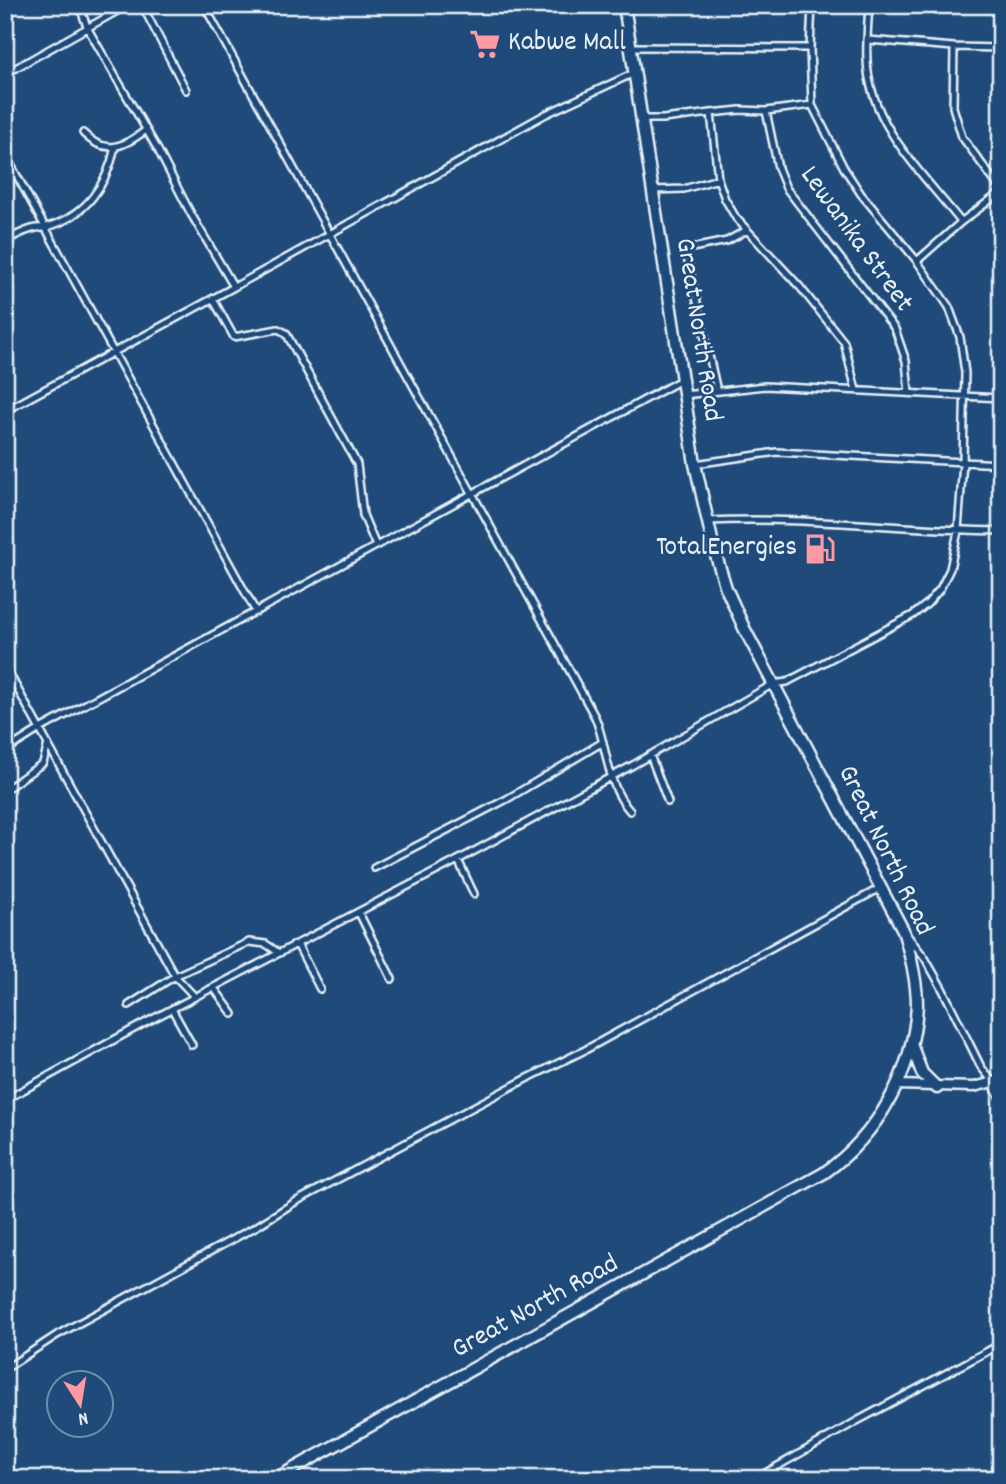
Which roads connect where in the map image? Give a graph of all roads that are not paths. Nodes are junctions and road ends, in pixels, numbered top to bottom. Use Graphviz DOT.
graph roads {
  1 [pos="79,5"];
  2 [pos="128,5"];
  3 [pos="142,5"];
  4 [pos="204,5"];
  5 [pos="625,5"];
  6 [pos="812,5"];
  7 [pos="869,5"];
  8 [pos="88,29"];
  9 [pos="868,40"];
  10 [pos="630,47"];
  11 [pos="954,47"];
  12 [pos="810,48"];
  13 [pos="1001,48"];
  14 [pos="634,73"];
  15 [pos="5,74"];
  16 [pos="186,90"];
  17 [pos="812,105"];
  18 [pos="766,111"];
  19 [pos="711,113"];
  20 [pos="642,119"];
  21 [pos="146,130"];
  22 [pos="83,133"];
  23 [pos="115,147"];
  24 [pos="5,154"];
  25 [pos="718,178"];
  26 [pos="654,190"];
  27 [pos="1001,191"];
  28 [pos="961,222"];
  29 [pos="45,228"];
  30 [pos="747,230"];
  31 [pos="328,233"];
  32 [pos="5,241"];
  33 [pos="916,261"];
  34 [pos="234,287"];
  35 [pos="213,299"];
  36 [pos="114,352"];
  37 [pos="681,380"];
  38 [pos="856,390"];
  39 [pos="717,391"];
  40 [pos="909,393"];
  41 [pos="684,395"];
  42 [pos="965,396"];
  43 [pos="1001,398"];
  44 [pos="5,411"];
  45 [pos="963,462"];
  46 [pos="695,464"];
  47 [pos="1001,464"];
  48 [pos="472,492"];
  49 [pos="707,521"];
  50 [pos="958,531"];
  51 [pos="1001,531"];
  52 [pos="376,546"];
  53 [pos="256,612"];
  54 [pos="5,666"];
  55 [pos="773,684"];
  56 [pos="40,729"];
  57 [pos="603,742"];
  58 [pos="48,744"];
  59 [pos="5,751"];
  60 [pos="650,755"];
  61 [pos="611,776"];
  62 [pos="5,790"];
  63 [pos="668,802"];
  64 [pos="630,811"];
  65 [pos="458,860"];
  66 [pos="374,868"];
  67 [pos="882,887"];
  68 [pos="474,894"];
  69 [pos="359,913"];
  70 [pos="903,930"];
  71 [pos="296,944"];
  72 [pos="279,953"];
  73 [pos="175,976"];
  74 [pos="392,979"];
  75 [pos="214,988"];
  76 [pos="320,989"];
  77 [pos="195,997"];
  78 [pos="129,1005"];
  79 [pos="173,1009"];
  80 [pos="233,1014"];
  81 [pos="910,1043"];
  82 [pos="192,1045"];
  83 [pos="997,1081"];
  84 [pos="896,1085"];
  85 [pos="937,1088"];
  86 [pos="1001,1097"];
  87 [pos="5,1100"];
  88 [pos="1001,1344"];
  89 [pos="5,1368"];
  90 [pos="275,1479"];
  91 [pos="755,1479"];
  1 -- 8 [label="street"];
  2 -- 8 [label="street"];
  3 -- 16 [label="street"];
  4 -- 31 [label="street"];
  5 -- 10 [label="highway, Great North Road"];
  6 -- 12 [label="street"];
  7 -- 9 [label="street"];
  8 -- 15 [label="street"];
  8 -- 21 [label="street"];
  9 -- 11 [label="street"];
  9 -- 28 [label="street"];
  10 -- 12 [label="street"];
  10 -- 14 [label="highway, Great North Road"];
  11 -- 13 [label="street"];
  11 -- 27 [label="street"];
  12 -- 17 [label="street"];
  14 -- 20 [label="highway, Great North Road"];
  14 -- 31 [label="street"];
  17 -- 18 [label="street"];
  17 -- 33 [label="street"];
  18 -- 19 [label="street"];
  18 -- 40 [label="street, Lewanika Street"];
  19 -- 20 [label="street"];
  19 -- 25 [label="street"];
  20 -- 26 [label="highway, Great North Road"];
  21 -- 23 [label="street"];
  21 -- 34 [label="street"];
  22 -- 23 [label="street"];
  23 -- 29 [label="street"];
  24 -- 29 [label="street"];
  25 -- 26 [label="street"];
  25 -- 30 [label="street"];
  26 -- 37 [label="highway, Great North Road"];
  27 -- 28 [label="street"];
  28 -- 33 [label="street"];
  29 -- 32 [label="street"];
  29 -- 36 [label="street"];
  30 -- 38 [label="street"];
  30 -- 39 [label="street"];
  31 -- 34 [label="street"];
  31 -- 48 [label="street"];
  33 -- 42 [label="street"];
  34 -- 35 [label="street"];
  35 -- 36 [label="street"];
  35 -- 52 [label="street"];
  36 -- 44 [label="street"];
  36 -- 53 [label="street"];
  37 -- 41 [label="highway, Great North Road"];
  37 -- 48 [label="street"];
  38 -- 39 [label="street"];
  38 -- 40 [label="street"];
  39 -- 41 [label="street"];
  40 -- 42 [label="street"];
  41 -- 46 [label="highway, Great North Road"];
  42 -- 43 [label="street"];
  42 -- 45 [label="street"];
  45 -- 46 [label="street"];
  45 -- 47 [label="street"];
  45 -- 50 [label="street"];
  46 -- 49 [label="highway, Great North Road"];
  48 -- 52 [label="street"];
  48 -- 57 [label="street"];
  49 -- 50 [label="street"];
  49 -- 55 [label="highway, Great North Road"];
  50 -- 51 [label="street"];
  50 -- 55 [label="street"];
  52 -- 53 [label="street"];
  53 -- 56 [label="street"];
  54 -- 56 [label="street"];
  55 -- 60 [label="street"];
  55 -- 67 [label="highway, Great North Road"];
  56 -- 58 [label="street"];
  56 -- 59 [label="street"];
  57 -- 61 [label="street"];
  57 -- 66 [label="street"];
  58 -- 62 [label="street"];
  58 -- 73 [label="street"];
  60 -- 61 [label="street"];
  60 -- 63 [label="street"];
  61 -- 64 [label="street"];
  61 -- 65 [label="street"];
  65 -- 68 [label="street"];
  65 -- 69 [label="street"];
  67 -- 70 [label="highway, Great North Road"];
  67 -- 89 [label="street"];
  69 -- 71 [label="street"];
  69 -- 74 [label="street"];
  70 -- 81 [label="highway, Great North Road"];
  70 -- 83 [label="street"];
  71 -- 72 [label="street"];
  71 -- 76 [label="street"];
  72 -- 73 [label="street"];
  72 -- 75 [label="street"];
  73 -- 77 [label="street"];
  73 -- 78 [label="street"];
  75 -- 77 [label="street"];
  75 -- 80 [label="street"];
  77 -- 79 [label="street"];
  79 -- 82 [label="street"];
  79 -- 87 [label="street"];
  81 -- 84 [label="highway, Great North Road"];
  81 -- 85 [label="highway"];
  83 -- 85 [label="main road"];
  83 -- 86 [label="main road"];
  84 -- 85 [label="main road"];
  84 -- 90 [label="highway, Great North Road"];
  88 -- 91 [label="street"];
}
